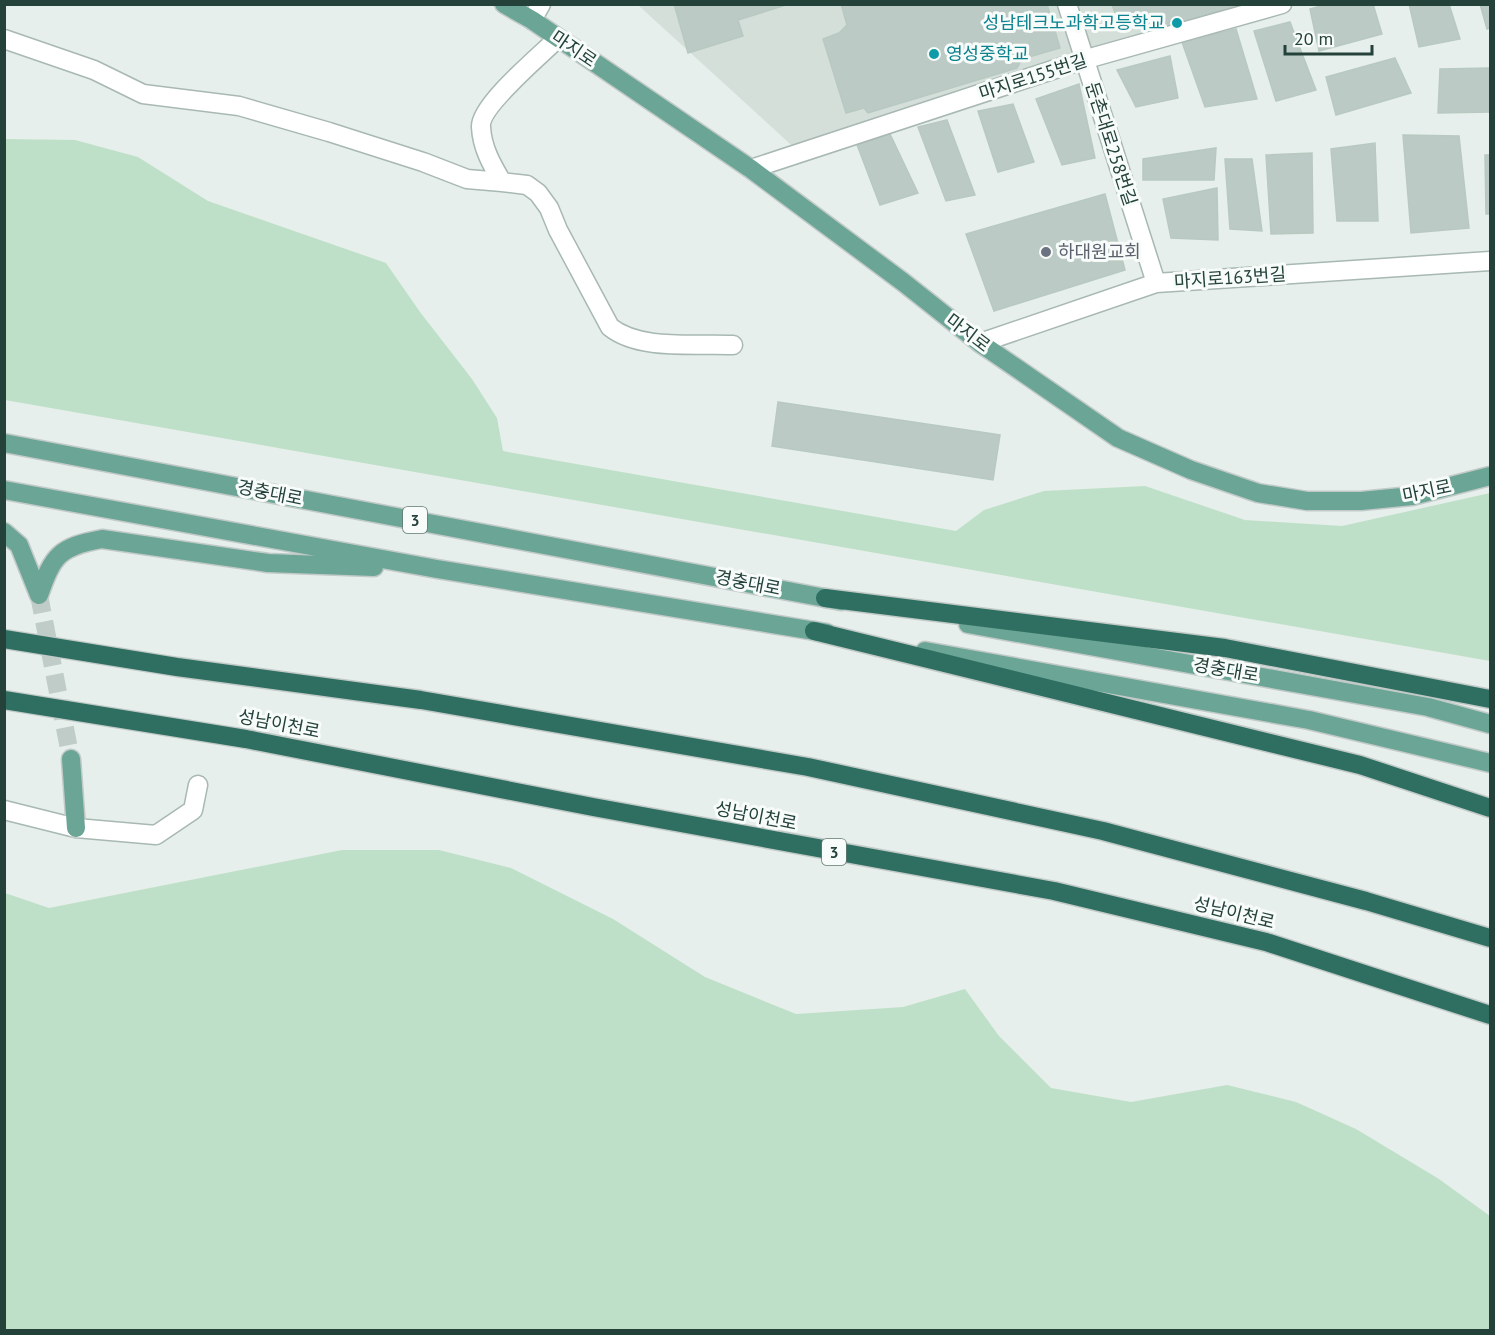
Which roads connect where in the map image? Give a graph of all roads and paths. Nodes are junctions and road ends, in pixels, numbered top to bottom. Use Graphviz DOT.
graph roads {
  1 [pos="504,4"];
  2 [pos="1067,4"];
  3 [pos="1282,4"];
  4 [pos="537,12"];
  5 [pos="558,38"];
  6 [pos="4,39"];
  7 [pos="1083,60"];
  8 [pos="751,169"];
  9 [pos="502,182"];
  10 [pos="1491,261"];
  11 [pos="1156,283"];
  12 [pos="980,343"];
  13 [pos="733,345"];
  14 [pos="4,443"];
  15 [pos="1491,476"];
  16 [pos="4,490"];
  17 [pos="4,532"];
  18 [pos="437,569"];
  19 [pos="825,598"];
  20 [pos="814,631"];
  21 [pos="4,639"];
  22 [pos="1491,699"];
  23 [pos="4,700"];
  24 [pos="1491,724"];
  25 [pos="71,759"];
  26 [pos="1491,763"];
  27 [pos="198,785"];
  28 [pos="1491,808"];
  29 [pos="4,810"];
  30 [pos="76,828"];
  31 [pos="1491,938"];
  32 [pos="1491,1015"];
  1 -- 4 [label="main road, 마지로"];
  2 -- 7 [label="street, 둔촌대로258번길"];
  3 -- 7 [label="street, 마지로155번길"];
  4 -- 5 [label="main road, 마지로"];
  5 -- 8 [label="main road, 마지로"];
  5 -- 9 [label="street"];
  6 -- 9 [label="street"];
  7 -- 8 [label="street, 마지로155번길"];
  7 -- 11 [label="street, 둔촌대로258번길"];
  8 -- 12 [label="main road, 마지로"];
  9 -- 13 [label="street"];
  10 -- 11 [label="street, 마지로163번길"];
  11 -- 12 [label="street, 마지로163번길"];
  12 -- 15 [label="main road, 마지로"];
  14 -- 19 [label="main road, 경충대로 / 3"];
  16 -- 18 [label="main road, 경충대로"];
  17 -- 18 [label="main road"];
  18 -- 20 [label="main road, 경충대로"];
  19 -- 22 [label="highway"];
  19 -- 24 [label="main road, 경충대로"];
  20 -- 26 [label="main road, 경충대로"];
  20 -- 28 [label="highway"];
  21 -- 31 [label="highway"];
  23 -- 32 [label="highway, 성남이천로 / 3"];
  25 -- 30 [label="main road"];
  27 -- 30 [label="street"];
  29 -- 30 [label="street"];
}
